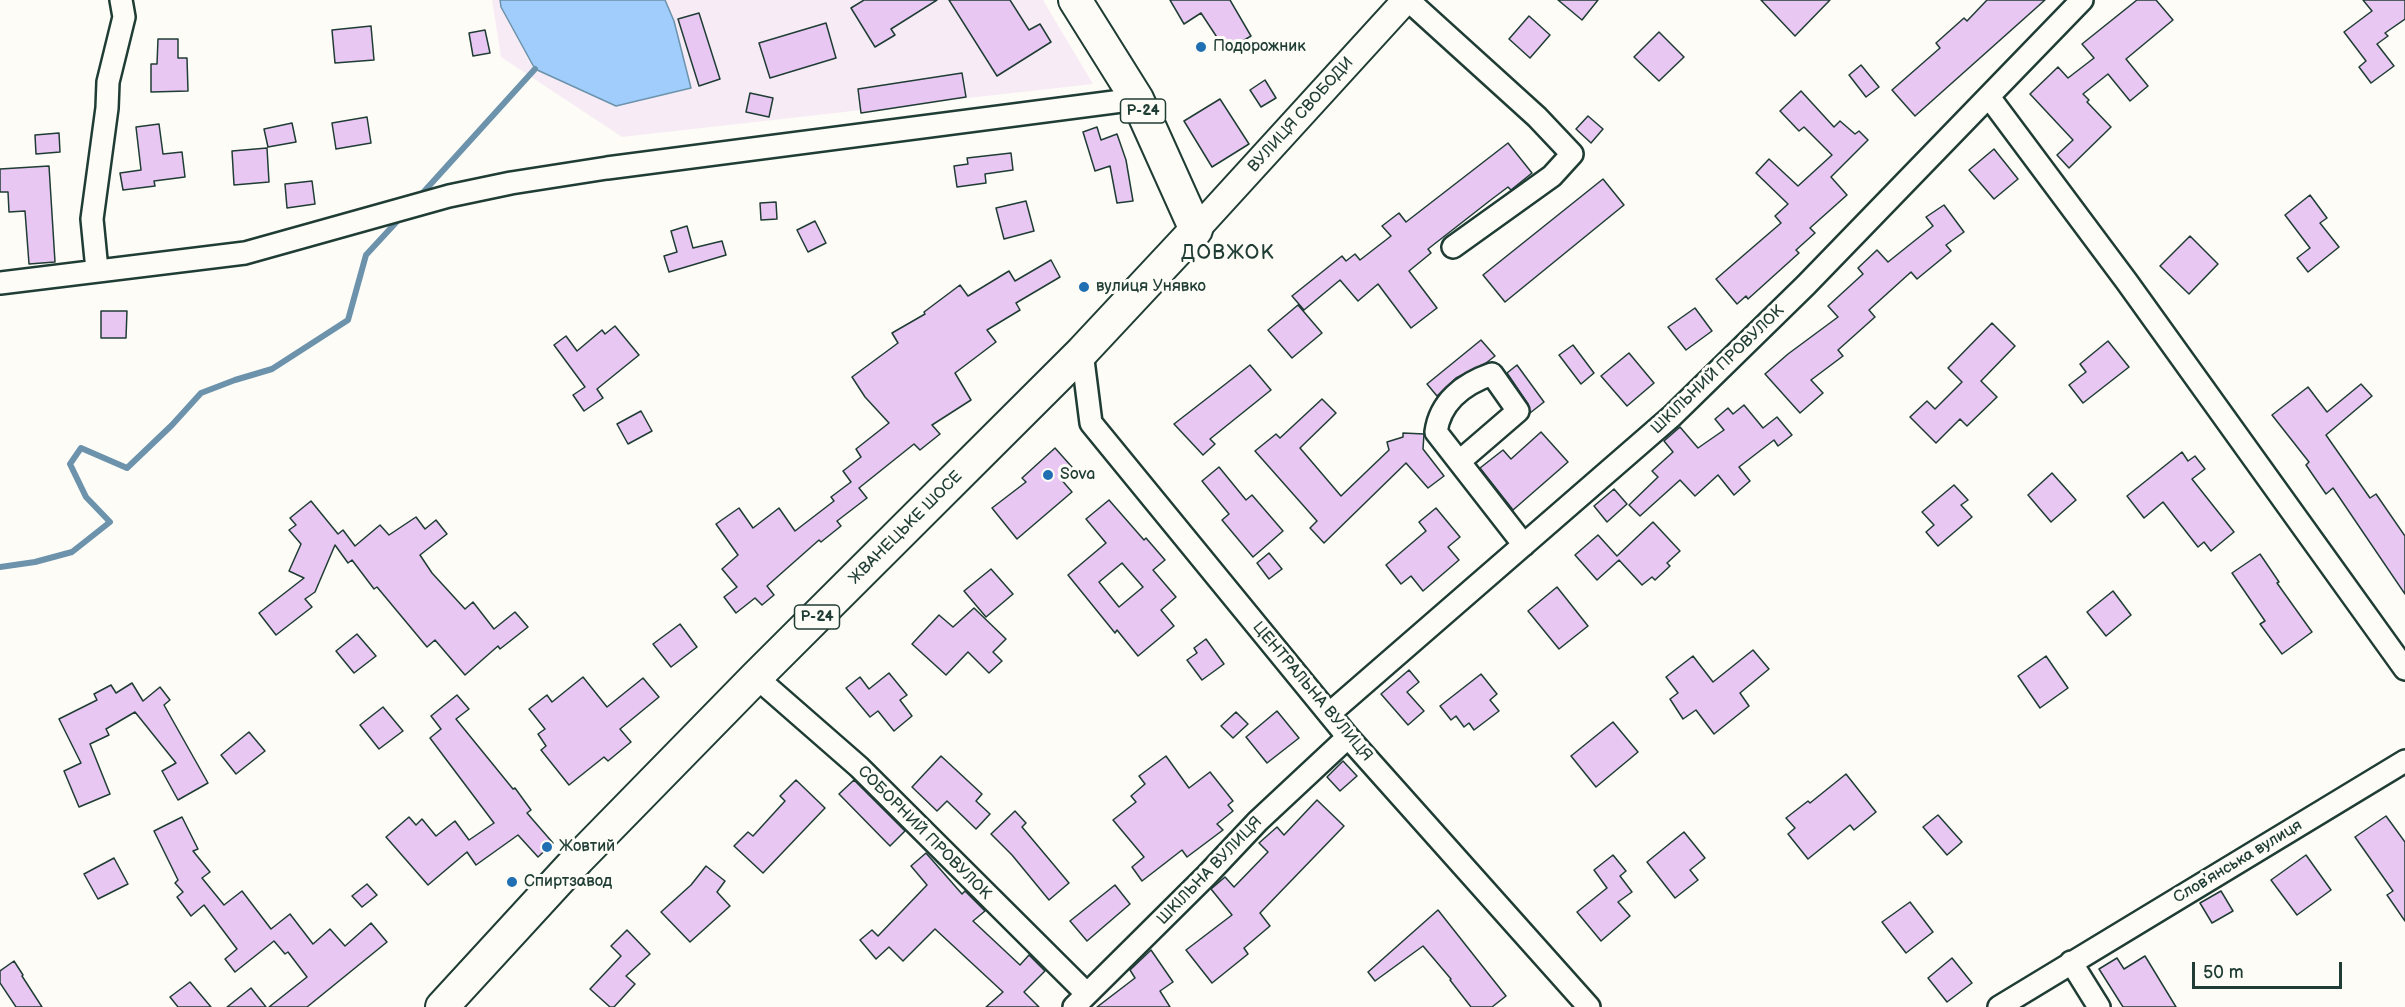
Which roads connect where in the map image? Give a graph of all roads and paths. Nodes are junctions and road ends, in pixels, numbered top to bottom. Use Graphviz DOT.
graph roads {
  1 [pos="121,0"];
  2 [pos="1075,0"];
  3 [pos="1407,0"];
  4 [pos="2082,0"];
  5 [pos="1989,97"];
  6 [pos="1137,99"];
  7 [pos="1196,230"];
  8 [pos="1453,247"];
  9 [pos="97,270"];
  10 [pos="0,283"];
  11 [pos="1082,352"];
  12 [pos="1460,461"];
  13 [pos="1524,545"];
  14 [pos="2405,669"];
  15 [pos="756,677"];
  16 [pos="1329,714"];
  17 [pos="1348,737"];
  18 [pos="2405,761"];
  19 [pos="2072,963"];
  20 [pos="1080,1001"];
  21 [pos="442,1007"];
  22 [pos="1588,1007"];
  23 [pos="1999,1007"];
  24 [pos="2099,1007"];
  1 -- 9 [label="street"];
  2 -- 6 [label="main road, Р-24"];
  3 -- 7 [label="street, ВУЛИЦЯ СВОБОДИ"];
  3 -- 8 [label="street"];
  4 -- 5 [label="street, ШКІЛЬНИЙ ПРОВУЛОК"];
  5 -- 13 [label="street, ШКІЛЬНИЙ ПРОВУЛОК"];
  5 -- 14 [label="street"];
  6 -- 7 [label="main road, Р-24"];
  6 -- 9 [label="street"];
  7 -- 11 [label="main road, ЖВАНЕЦЬКЕ ШОСЕ / Р-24"];
  9 -- 10 [label="street"];
  11 -- 15 [label="main road, ЖВАНЕЦЬКЕ ШОСЕ / Р-24"];
  11 -- 16 [label="street, ЦЕНТРАЛЬНА ВУЛИЦЯ"];
  12 -- 13 [label="street"];
  13 -- 16 [label="street, ШКІЛЬНИЙ ПРОВУЛОК"];
  15 -- 20 [label="street, СОБОРНИЙ ПРОВУЛОК"];
  15 -- 21 [label="main road, ЖВАНЕЦЬКЕ ШОСЕ / Р-24"];
  16 -- 17 [label="street, ЦЕНТРАЛЬНА ВУЛИЦЯ"];
  17 -- 20 [label="street, ШКІЛЬНА ВУЛИЦЯ"];
  17 -- 22 [label="street, ЦЕНТРАЛЬНА ВУЛИЦЯ"];
  18 -- 19 [label="street, Словʼянська вулиця"];
  19 -- 23 [label="street, Словʼянська вулиця"];
  19 -- 24 [label="street"];
}
